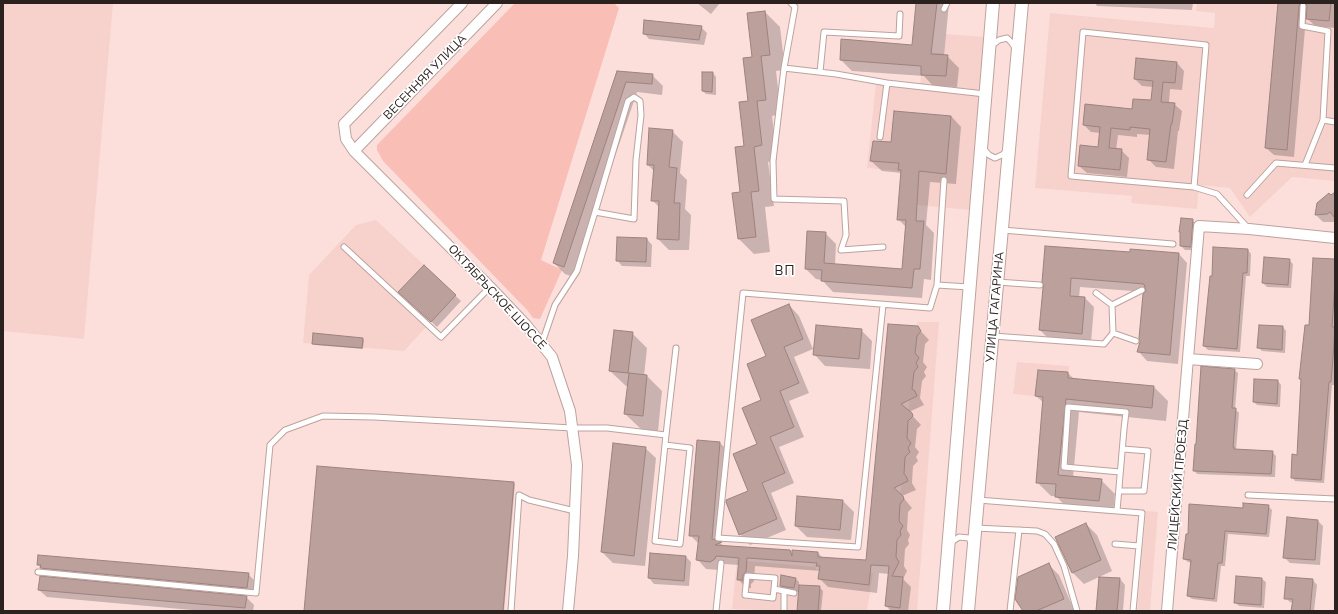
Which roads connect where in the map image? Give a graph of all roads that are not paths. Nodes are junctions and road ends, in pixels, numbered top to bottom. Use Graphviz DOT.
graph roads {
  1 [pos="462,3"];
  2 [pos="497,3"];
  3 [pos="791,3"];
  4 [pos="947,3"];
  5 [pos="993,3"];
  6 [pos="1022,3"];
  7 [pos="1303,6"];
  8 [pos="944,9"];
  9 [pos="900,14"];
  10 [pos="990,47"];
  11 [pos="1018,51"];
  12 [pos="784,68"];
  13 [pos="820,72"];
  14 [pos="887,83"];
  15 [pos="985,94"];
  16 [pos="1323,120"];
  17 [pos="1335,122"];
  18 [pos="880,137"];
  19 [pos="346,139"];
  20 [pos="982,148"];
  21 [pos="1009,149"];
  22 [pos="354,151"];
  23 [pos="1305,165"];
  24 [pos="1335,168"];
  25 [pos="944,180"];
  26 [pos="1194,187"];
  27 [pos="1247,196"];
  28 [pos="595,212"];
  29 [pos="1249,229"];
  30 [pos="1002,230"];
  31 [pos="1335,238"];
  32 [pos="1173,244"];
  33 [pos="344,247"];
  34 [pos="883,247"];
  35 [pos="997,282"];
  36 [pos="936,285"];
  37 [pos="1040,285"];
  38 [pos="490,287"];
  39 [pos="970,287"];
  40 [pos="1142,290"];
  41 [pos="1096,293"];
  42 [pos="883,305"];
  43 [pos="1112,305"];
  44 [pos="1113,333"];
  45 [pos="993,336"];
  46 [pos="1136,341"];
  47 [pos="542,344"];
  48 [pos="676,348"];
  49 [pos="1188,359"];
  50 [pos="1257,364"];
  51 [pos="572,428"];
  52 [pos="666,435"];
  53 [pos="665,445"];
  54 [pos="1122,449"];
  55 [pos="1120,472"];
  56 [pos="1119,491"];
  57 [pos="1248,495"];
  58 [pos="1335,499"];
  59 [pos="978,500"];
  60 [pos="575,511"];
  61 [pos="1117,511"];
  62 [pos="976,528"];
  63 [pos="1019,530"];
  64 [pos="949,544"];
  65 [pos="1115,544"];
  66 [pos="1139,546"];
  67 [pos="974,547"];
  68 [pos="721,563"];
  69 [pos="38,572"];
  70 [pos="774,589"];
  71 [pos="784,591"];
  72 [pos="794,593"];
  73 [pos="511,611"];
  74 [pos="568,611"];
  75 [pos="716,611"];
  76 [pos="784,611"];
  77 [pos="943,611"];
  78 [pos="968,611"];
  79 [pos="1010,611"];
  80 [pos="1077,611"];
  81 [pos="1133,611"];
  82 [pos="1167,611"];
  1 -- 19 [label="street, ВЕСЕННЯЯ УЛИЦА"];
  2 -- 22 [label="street, ВЕСЕННЯЯ УЛИЦА"];
  3 -- 12 [label="lane"];
  4 -- 8 [label="lane"];
  5 -- 10 [label="street"];
  6 -- 11 [label="street, УЛИЦА ГАГАРИНА"];
  7 -- 16 [label="lane"];
  9 -- 13 [label="lane"];
  10 -- 11 [label="lane"];
  10 -- 15 [label="street"];
  11 -- 21 [label="street, УЛИЦА ГАГАРИНА"];
  12 -- 13 [label="lane"];
  12 -- 34 [label="lane"];
  13 -- 14 [label="lane"];
  14 -- 15 [label="lane"];
  14 -- 18 [label="lane"];
  15 -- 20 [label="street"];
  16 -- 17 [label="lane"];
  16 -- 23 [label="lane"];
  19 -- 22 [label="street, ОКТЯБРЬСКОЕ ШОССЕ"];
  20 -- 21 [label="lane"];
  20 -- 39 [label="street"];
  21 -- 30 [label="street, УЛИЦА ГАГАРИНА"];
  22 -- 38 [label="street, ОКТЯБРЬСКОЕ ШОССЕ"];
  23 -- 24 [label="lane"];
  23 -- 27 [label="lane"];
  25 -- 36 [label="lane"];
  26 -- 26 [label="lane"];
  26 -- 29 [label="lane"];
  28 -- 28 [label="lane"];
  28 -- 47 [label="lane"];
  29 -- 31 [label="street"];
  29 -- 49 [label="street, ЛИЦЕЙСКИЙ ПРОЕЗД"];
  30 -- 32 [label="lane"];
  30 -- 35 [label="street, УЛИЦА ГАГАРИНА"];
  33 -- 38 [label="lane"];
  35 -- 37 [label="lane"];
  35 -- 45 [label="street, УЛИЦА ГАГАРИНА"];
  36 -- 39 [label="lane"];
  36 -- 42 [label="lane"];
  38 -- 47 [label="street, ОКТЯБРЬСКОЕ ШОССЕ"];
  39 -- 64 [label="street"];
  40 -- 43 [label="lane"];
  41 -- 43 [label="lane"];
  42 -- 42 [label="lane"];
  43 -- 44 [label="lane"];
  44 -- 45 [label="lane"];
  44 -- 46 [label="lane"];
  45 -- 59 [label="street, УЛИЦА ГАГАРИНА"];
  47 -- 51 [label="street, ОКТЯБРЬСКОЕ ШОССЕ"];
  48 -- 52 [label="lane"];
  49 -- 50 [label="street"];
  49 -- 82 [label="street, ЛИЦЕЙСКИЙ ПРОЕЗД"];
  51 -- 52 [label="lane"];
  51 -- 60 [label="street, ОКТЯБРЬСКОЕ ШОССЕ"];
  51 -- 69 [label="lane"];
  52 -- 53 [label="lane"];
  53 -- 53 [label="lane"];
  54 -- 55 [label="lane"];
  54 -- 55 [label="lane"];
  54 -- 56 [label="lane"];
  55 -- 56 [label="lane"];
  56 -- 61 [label="lane"];
  57 -- 58 [label="lane"];
  59 -- 61 [label="lane"];
  59 -- 62 [label="street, УЛИЦА ГАГАРИНА"];
  60 -- 73 [label="lane"];
  60 -- 74 [label="street, ОКТЯБРЬСКОЕ ШОССЕ"];
  61 -- 66 [label="lane"];
  62 -- 63 [label="lane"];
  62 -- 67 [label="street, УЛИЦА ГАГАРИНА"];
  63 -- 79 [label="lane"];
  63 -- 80 [label="lane"];
  64 -- 67 [label="lane"];
  64 -- 77 [label="street"];
  65 -- 66 [label="lane"];
  66 -- 81 [label="lane"];
  67 -- 78 [label="street, УЛИЦА ГАГАРИНА"];
  68 -- 75 [label="lane"];
  70 -- 70 [label="lane"];
  70 -- 71 [label="lane"];
  71 -- 72 [label="lane"];
  71 -- 76 [label="lane"];
}
